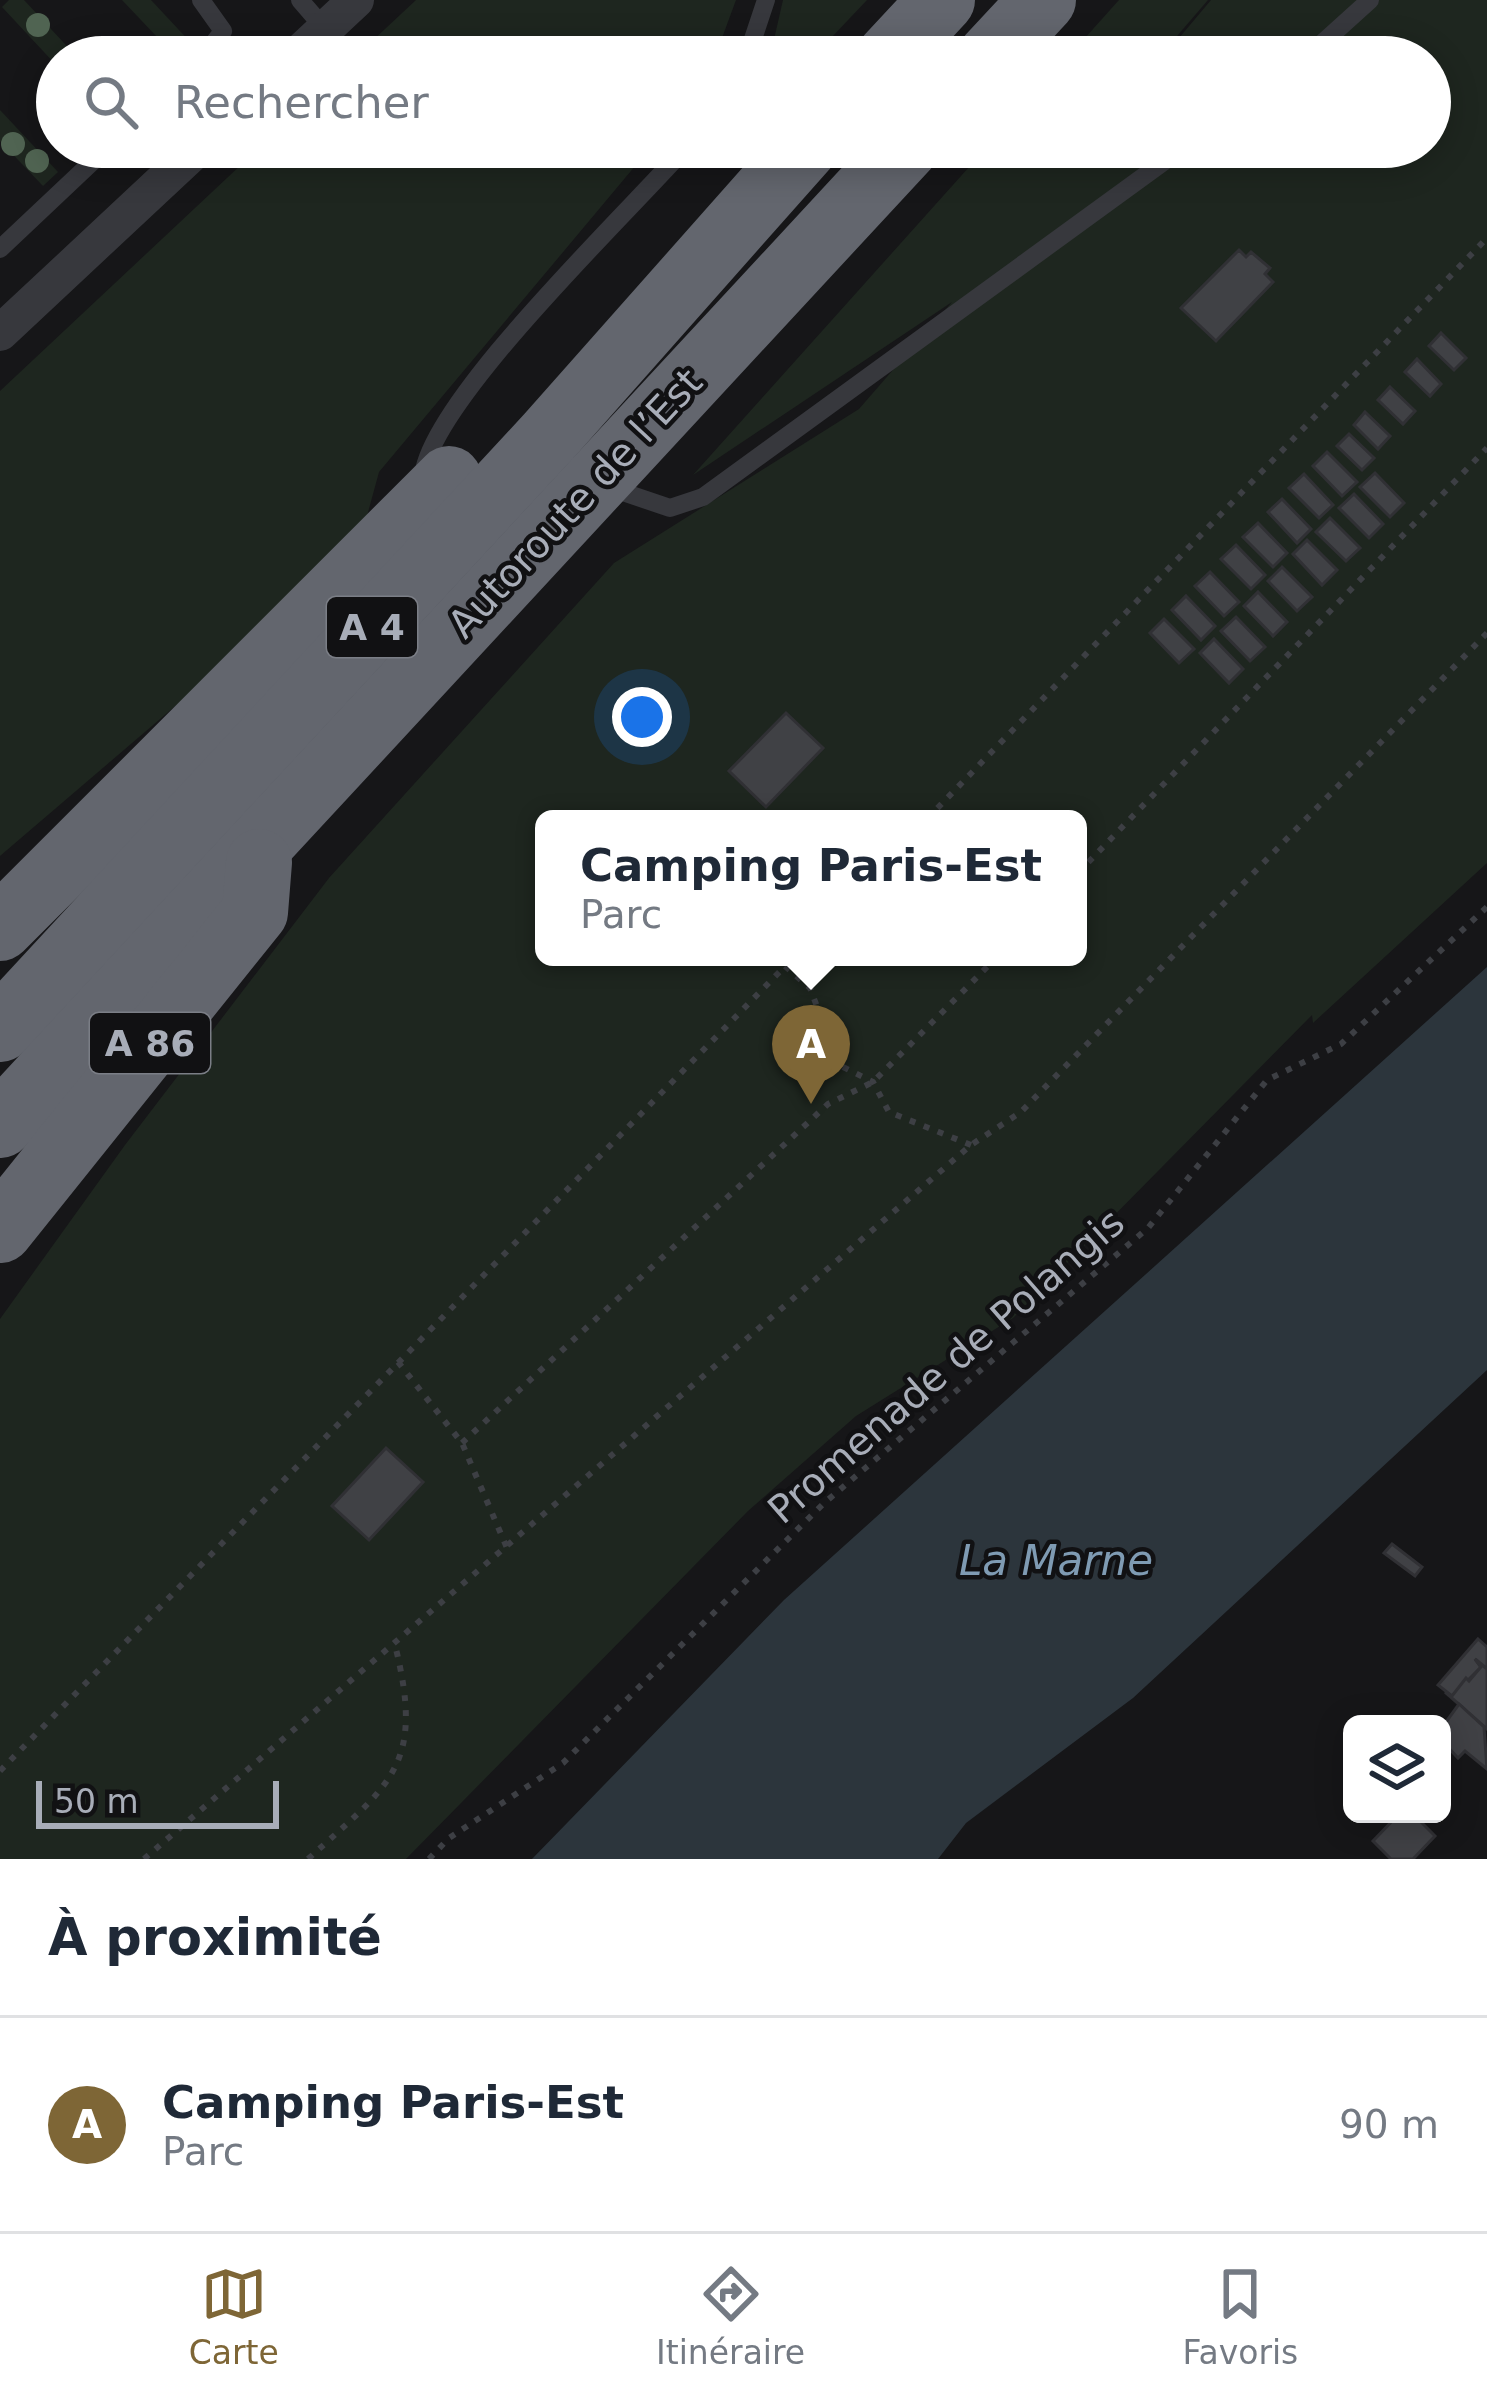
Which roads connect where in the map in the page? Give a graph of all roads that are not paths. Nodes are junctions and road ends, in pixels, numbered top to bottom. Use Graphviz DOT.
graph roads {
  1 [pos="201,0"];
  2 [pos="300,0"];
  3 [pos="356,0"];
  4 [pos="766,0"];
  5 [pos="942,0"];
  6 [pos="1042,0"];
  7 [pos="1370,0"];
  8 [pos="325,29"];
  9 [pos="219,36"];
  10 [pos="318,36"];
  11 [pos="753,36"];
  12 [pos="909,36"];
  13 [pos="1009,36"];
  14 [pos="1330,36"];
  15 [pos="86,168"];
  16 [pos="177,168"];
  17 [pos="667,168"];
  18 [pos="786,168"];
  19 [pos="887,168"];
  20 [pos="1155,168"];
  21 [pos="737,220"];
  22 [pos="0,249"];
  23 [pos="0,333"];
  24 [pos="595,483"];
  25 [pos="422,508"];
  26 [pos="261,841"];
  27 [pos="0,928"];
  28 [pos="0,1029"];
  29 [pos="0,1125"];
  30 [pos="0,1230"];
  1 -- 9 [label="lane"];
  2 -- 8 [label="lane"];
  3 -- 8 [label="street"];
  4 -- 11 [label="lane"];
  5 -- 12 [label="highway"];
  6 -- 13 [label="highway"];
  7 -- 14 [label="lane"];
  8 -- 10 [label="street"];
  15 -- 22 [label="lane"];
  16 -- 23 [label="street"];
  17 -- 25 [label="lane"];
  18 -- 21 [label="highway, Autoroute de l’Est / A 4"];
  19 -- 24 [label="highway, Autoroute de l’Est / A 4"];
  20 -- 24 [label="lane"];
  21 -- 25 [label="highway"];
  21 -- 28 [label="highway, Autoroute de l’Est / A 4"];
  24 -- 26 [label="highway, Autoroute de l’Est / A 4"];
  25 -- 27 [label="highway"];
  26 -- 29 [label="highway, Autoroute de l’Est / A 4"];
  26 -- 30 [label="highway, A 86"];
}
